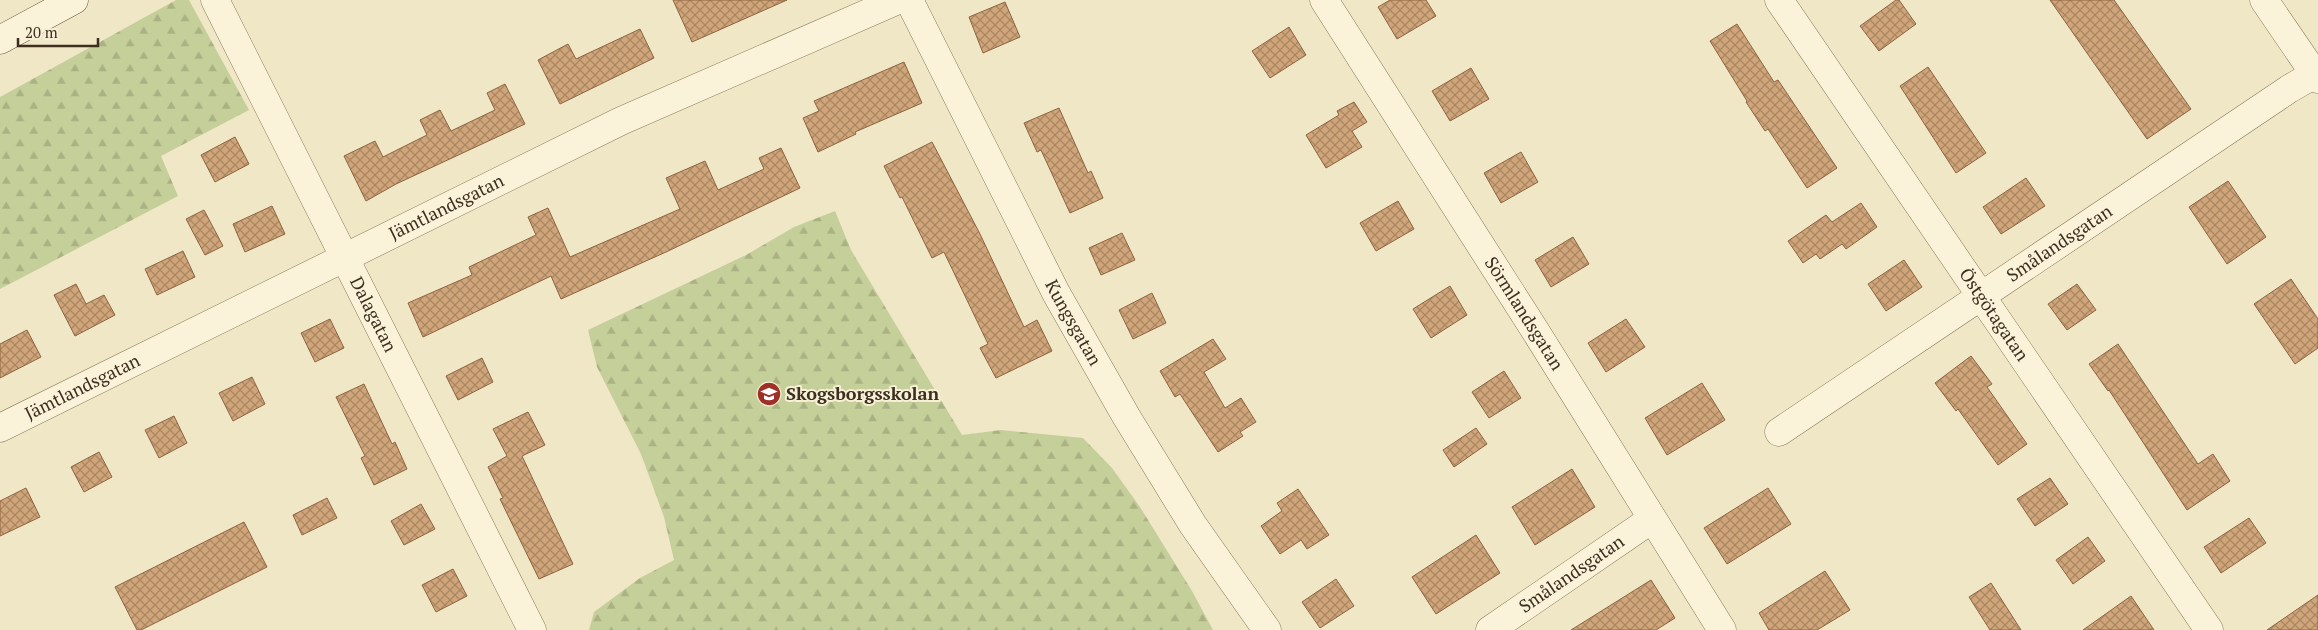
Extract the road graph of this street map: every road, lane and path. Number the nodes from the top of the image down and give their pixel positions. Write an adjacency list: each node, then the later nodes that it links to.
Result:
1 (74, 0): 8 (street)
2 (215, 0): 10 (street, Dalagatan)
3 (898, 0): 10 (street, Jämtlandsgatan)
4 (909, 0): 16 (street, Kungsgatan)
5 (1324, 0): 14 (street, Sörmlandsgatan)
6 (1779, 0): 11 (street, Östgötagatan)
7 (2264, 0): 9 (street)
8 (0, 40)
9 (2316, 77): 11 (street, Smålandsgatan)
10 (344, 257): 12 (street, Jämtlandsgatan); 15 (street, Dalagatan)
11 (1981, 296): 13 (street, Smålandsgatan); 19 (street, Östgötagatan)
12 (0, 428)
13 (1779, 432)
14 (1652, 519): 17 (street, Smålandsgatan); 18 (street, Sörmlandsgatan)
15 (532, 630)
16 (1266, 630)
17 (1490, 630)
18 (1722, 630)
19 (2209, 630)

